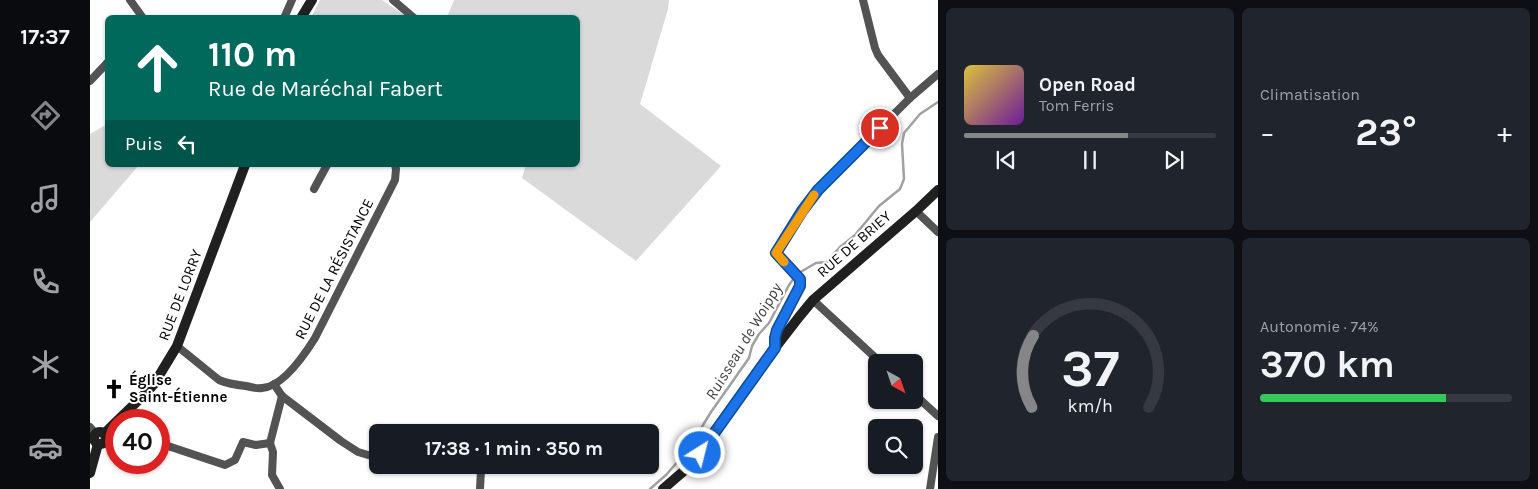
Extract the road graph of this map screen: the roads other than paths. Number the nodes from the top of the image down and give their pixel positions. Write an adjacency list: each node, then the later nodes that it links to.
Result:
1 (130, 0): 6 (street)
2 (292, 0): 7 (street)
3 (312, 0): 8 (street)
4 (393, 0): 9 (street)
5 (863, 0): 13 (street)
6 (141, 15)
7 (285, 15)
8 (304, 15)
9 (410, 15)
10 (105, 65): 12 (street)
11 (938, 74): 13 (street)
12 (90, 81)
13 (910, 98): 23 (street)
14 (244, 167): 22 (street, RUE DE LORRY)
15 (326, 167): 17 (street)
16 (396, 167): 25 (street, RUE DE LA RÉSISTANCE)
17 (314, 189)
18 (938, 190): 19 (street, RUE DE BRIEY)
19 (916, 211): 20 (street); 21 (street, RUE DE BRIEY)
20 (938, 232)
21 (813, 300): 23 (street, RUE DE BRIEY); 24 (street)
22 (177, 346): 25 (street); 28 (street, RUE DE LORRY)
23 (775, 348): 39 (street, RUE DE BRIEY)
24 (871, 354)
25 (274, 384): 26 (street)
26 (282, 396): 32 (street); 34 (street)
27 (923, 402): 29 (street)
28 (129, 409)
29 (938, 416)
30 (98, 436): 35 (street)
31 (938, 438): 40 (street)
32 (270, 443): 33 (street); 37 (street)
33 (170, 446)
34 (369, 455)
35 (90, 473)
36 (481, 474): 38 (street)
37 (280, 489)
38 (480, 489)
39 (663, 489)
40 (930, 489)

